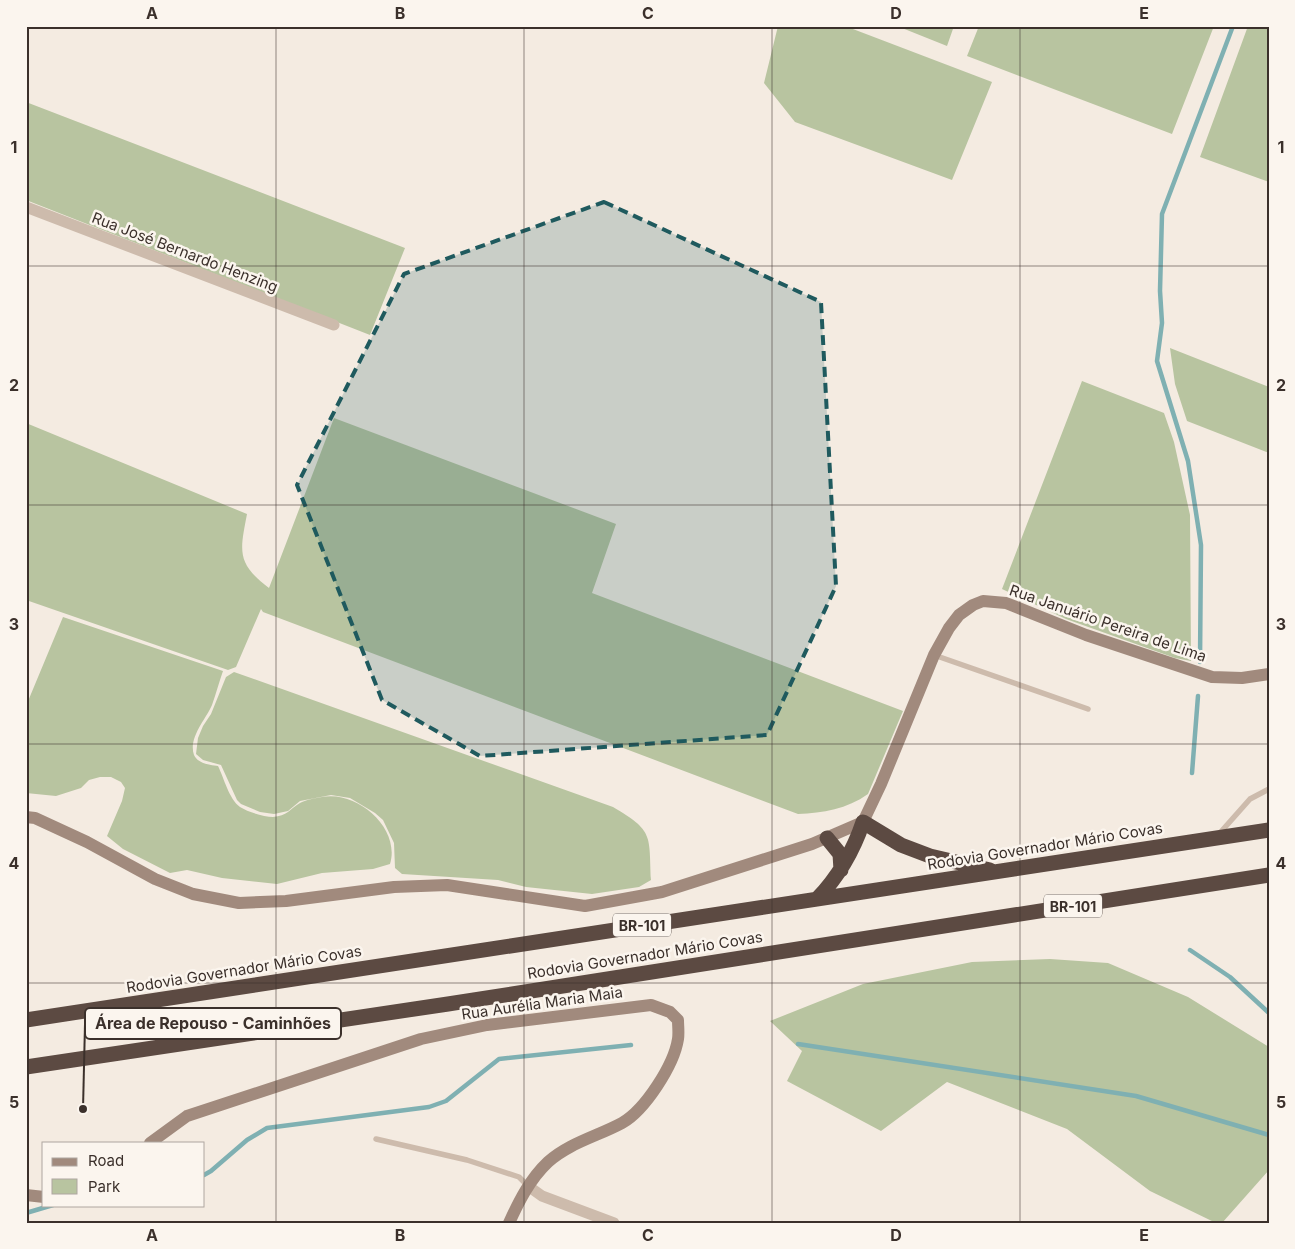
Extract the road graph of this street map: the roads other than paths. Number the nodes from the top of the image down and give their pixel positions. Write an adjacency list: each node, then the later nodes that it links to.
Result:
1 (26, 207): 2 (street, Rua José Bernardo Henzing)
2 (334, 325)
3 (934, 655): 4 (street, Rua Januário Pereira de Lima); 5 (lane); 8 (street, Rua Januário Pereira de Lima)
4 (1269, 674)
5 (1088, 709)
6 (1269, 789): 11 (lane)
7 (26, 817): 10 (street)
8 (862, 822): 10 (street); 12 (highway); 13 (highway)
9 (1269, 830): 11 (highway, Rodovia Governador Mário Covas / BR-101)
10 (827, 838): 12 (highway)
11 (1215, 838): 13 (highway, Rodovia Governador Mário Covas / BR-101)
12 (842, 870): 17 (highway)
13 (996, 871): 17 (highway, Rodovia Governador Mário Covas / BR-101)
14 (1269, 875): 15 (highway, Rodovia Governador Mário Covas / BR-101)
15 (1222, 882): 16 (highway, BR-101); 19 (highway, Rodovia Governador Mário Covas / BR-101)
16 (1269, 882)
17 (817, 899): 18 (highway, Rodovia Governador Mário Covas / BR-101)
18 (26, 1020)
19 (26, 1068)
20 (376, 1139): 22 (lane)
21 (151, 1142): 22 (street, Rua Aurélia Maria Maia)
22 (528, 1186): 25 (street, Rua Aurélia Maria Maia); 26 (street)
23 (26, 1196): 24 (street)
24 (42, 1197)
25 (509, 1223)
26 (614, 1223)

